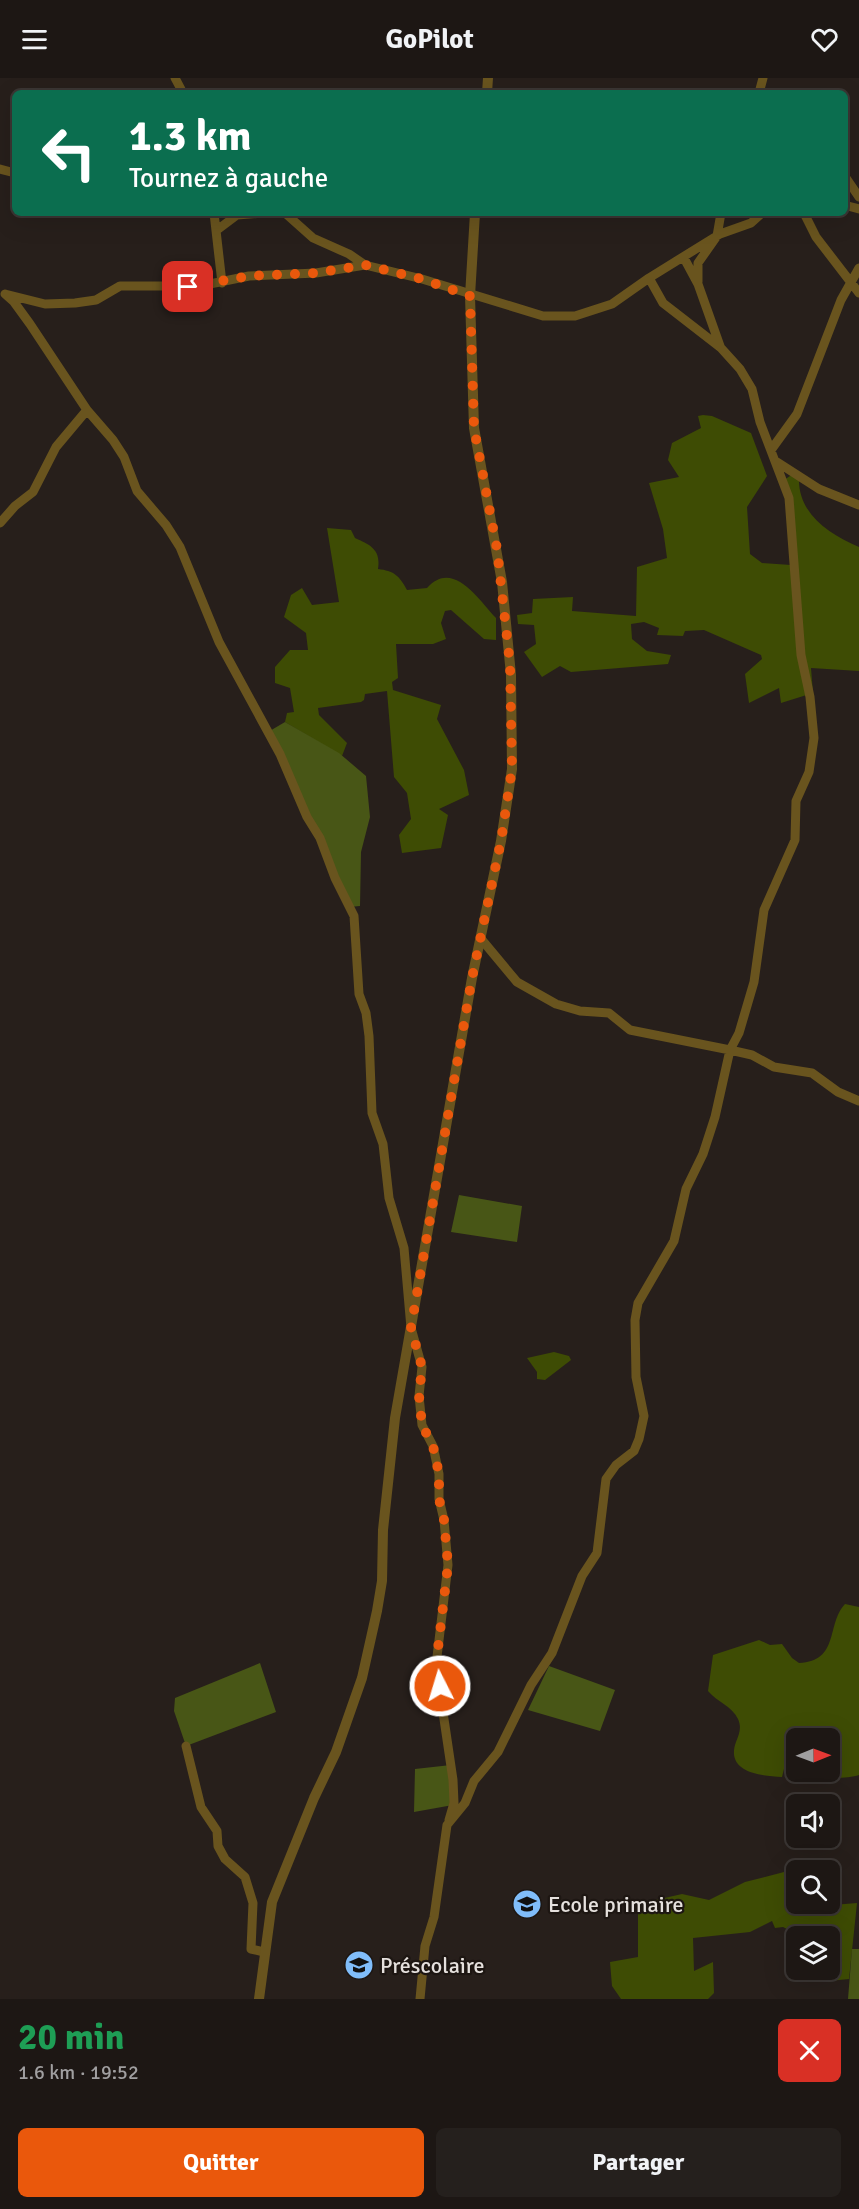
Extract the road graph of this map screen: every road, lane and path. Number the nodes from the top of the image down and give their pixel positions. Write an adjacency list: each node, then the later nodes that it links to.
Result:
1 (848, 181): 2 (street)
2 (859, 197)
3 (212, 216): 10 (street)
4 (236, 216): 10 (street)
5 (288, 216): 13 (street)
6 (475, 216): 21 (street)
7 (720, 216): 11 (street)
8 (759, 216): 11 (street)
9 (806, 216): 17 (street)
10 (217, 230): 16 (street)
11 (717, 236): 12 (street); 18 (street)
12 (684, 258): 15 (street); 18 (street)
13 (365, 265): 16 (street); 21 (street)
14 (859, 268): 17 (street)
15 (649, 278): 21 (street); 22 (street)
16 (222, 283): 19 (street)
17 (851, 283): 20 (street); 24 (street)
18 (698, 284): 22 (street)
19 (3, 292): 23 (street)
20 (859, 293)
21 (470, 296): 28 (street)
22 (721, 348): 24 (street)
23 (87, 410): 27 (street); 31 (street)
24 (771, 450): 25 (street)
25 (777, 462): 26 (street); 29 (street)
26 (859, 505)
27 (0, 523)
28 (482, 940): 29 (street); 31 (street)
29 (730, 1050): 30 (street); 33 (street)
30 (859, 1101)
31 (411, 1328): 33 (street); 34 (street)
32 (186, 1746): 34 (street)
33 (447, 1825): 36 (street)
34 (264, 1952): 35 (street)
35 (259, 1999)
36 (420, 1999)

